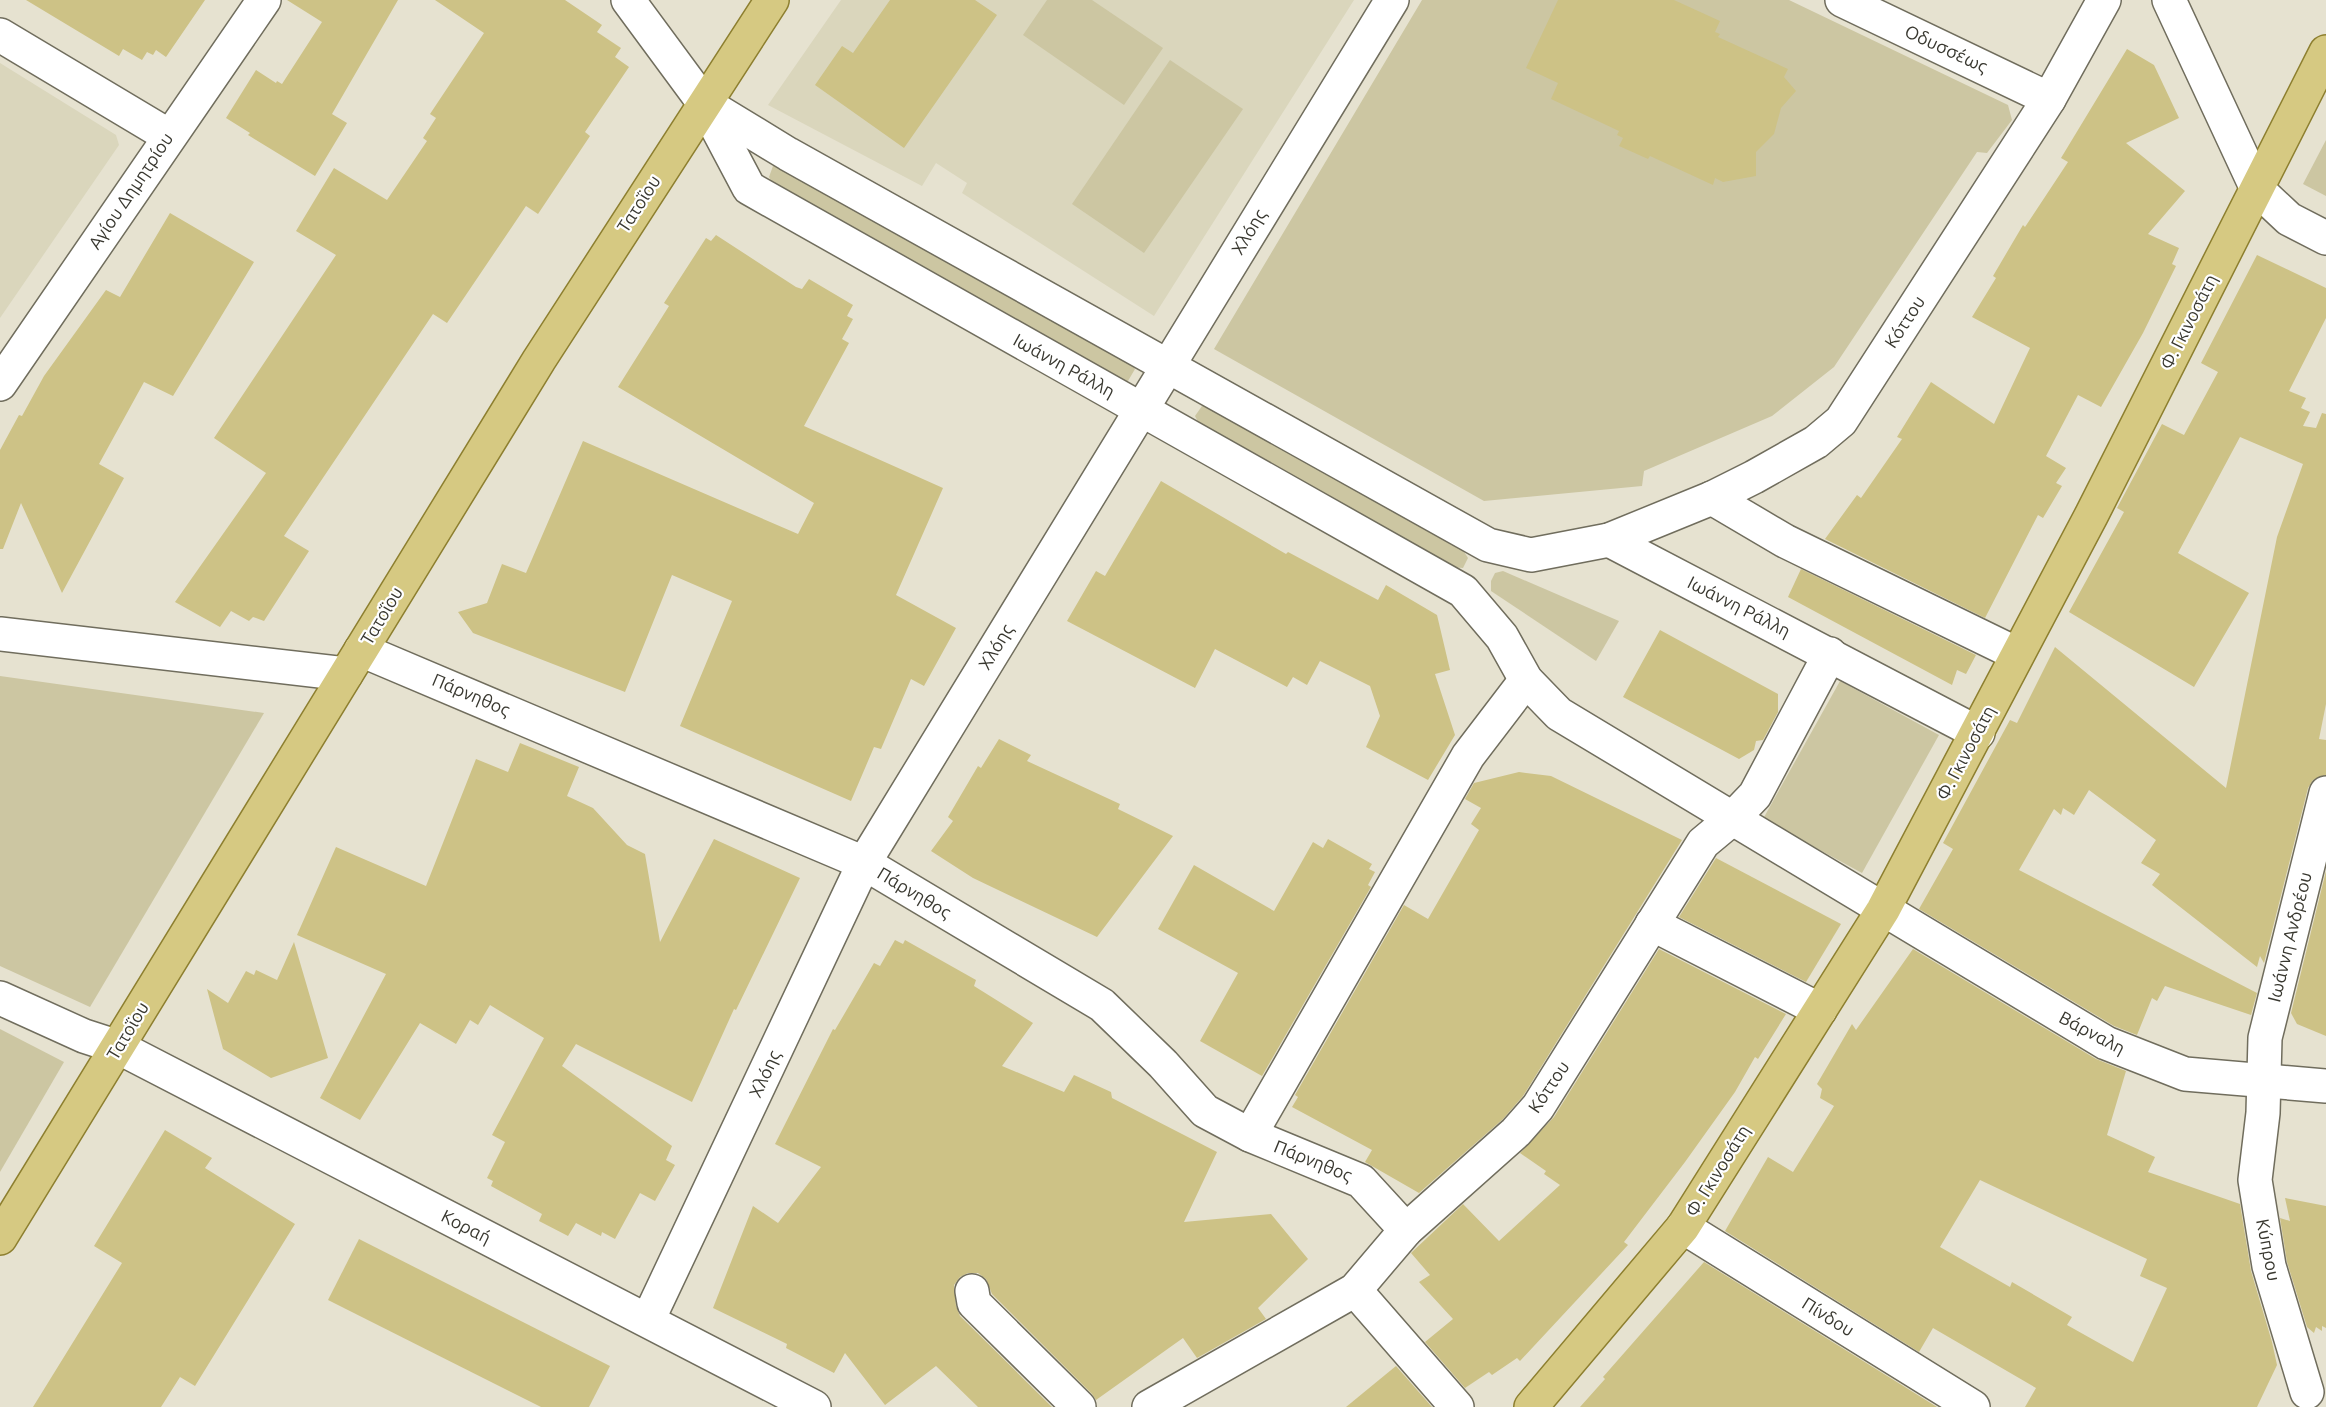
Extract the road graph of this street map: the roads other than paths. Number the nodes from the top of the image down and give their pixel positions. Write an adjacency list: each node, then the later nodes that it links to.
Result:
1 (264, 0): 12 (street, Αγίου Δημητρίου)
2 (628, 0): 11 (street, Ιωάννη Ράλλη)
3 (772, 0): 11 (main road, Τατοΐου)
4 (1392, 0): 15 (street, Χλόης)
5 (1842, 0): 10 (street, Οδυσσέως)
6 (2104, 0): 10 (street, Κόττου)
7 (2169, 0): 13 (street)
8 (0, 35): 12 (street)
9 (2326, 52): 13 (main road, Φ. Γκινοσάτη)
10 (2049, 99): 18 (street, Κόττου)
11 (704, 103): 15 (street, Ιωάννη Ράλλη); 17 (street, Ιωάννη Ράλλη); 25 (main road, Τατοΐου)
12 (169, 136): 16 (street, Αγίου Δημητρίου)
13 (2257, 189): 14 (street); 24 (main road, Φ. Γκινοσάτη)
14 (2326, 238)
15 (1168, 365): 17 (street, Χλόης); 20 (street, Ιωάννη Ράλλη)
16 (0, 384)
17 (1141, 409): 21 (street, Ιωάννη Ράλλη); 30 (street, Χλόης)
18 (1712, 498): 19 (street, Κόττου); 24 (street)
19 (1609, 540): 20 (street, Ιωάννη Ράλλη); 23 (street, Ιωάννη Ράλλη)
20 (1488, 545): 21 (street)
21 (1463, 591): 26 (street, Ιωάννη Ράλλη)
22 (0, 634): 25 (street, Πάρνηθος)
23 (1830, 654): 27 (street, Ιωάννη Ράλλη); 29 (street, Κόττου)
24 (2017, 654): 27 (main road, Φ. Γκινοσάτη)
25 (353, 662): 30 (street, Πάρνηθος); 35 (main road, Τατοΐου)
26 (1526, 680): 29 (street, Ιωάννη Ράλλη); 38 (street)
27 (1978, 733): 31 (main road, Φ. Γκινοσάτη)
28 (2326, 794): 36 (street, Ιωάννη Ανδρέου)
29 (1733, 818): 31 (street, Ιωάννη Ράλλη); 32 (street, Κόττου)
30 (864, 863): 38 (street, Πάρνηθος); 44 (street, Χλόης)
31 (1883, 910): 34 (main road, Φ. Γκινοσάτη); 36 (street, Βάρναλη)
32 (1652, 924): 34 (street); 40 (street, Κόττου)
33 (0, 998): 35 (street, Κοραή)
34 (1820, 1010): 39 (main road, Φ. Γκινοσάτη)
35 (118, 1047): 41 (main road, Τατοΐου); 44 (street, Κοραή)
36 (2264, 1081): 37 (street, Βάρναλη); 45 (street, Κύπρου)
37 (2326, 1086)
38 (1250, 1135): 40 (street, Πάρνηθος)
39 (1683, 1227): 50 (main road, Φ. Γκινοσάτη); 51 (street, Πίνδου)
40 (1406, 1230): 42 (street, Κόττου)
41 (0, 1238)
42 (1355, 1290): 48 (street, Κόττου); 49 (street)
43 (972, 1291): 47 (street)
44 (648, 1320): 46 (street, Κοραή)
45 (2308, 1396)
46 (814, 1407)
47 (1079, 1407)
48 (1149, 1407)
49 (1457, 1407)
50 (1531, 1407)
51 (1972, 1407)

